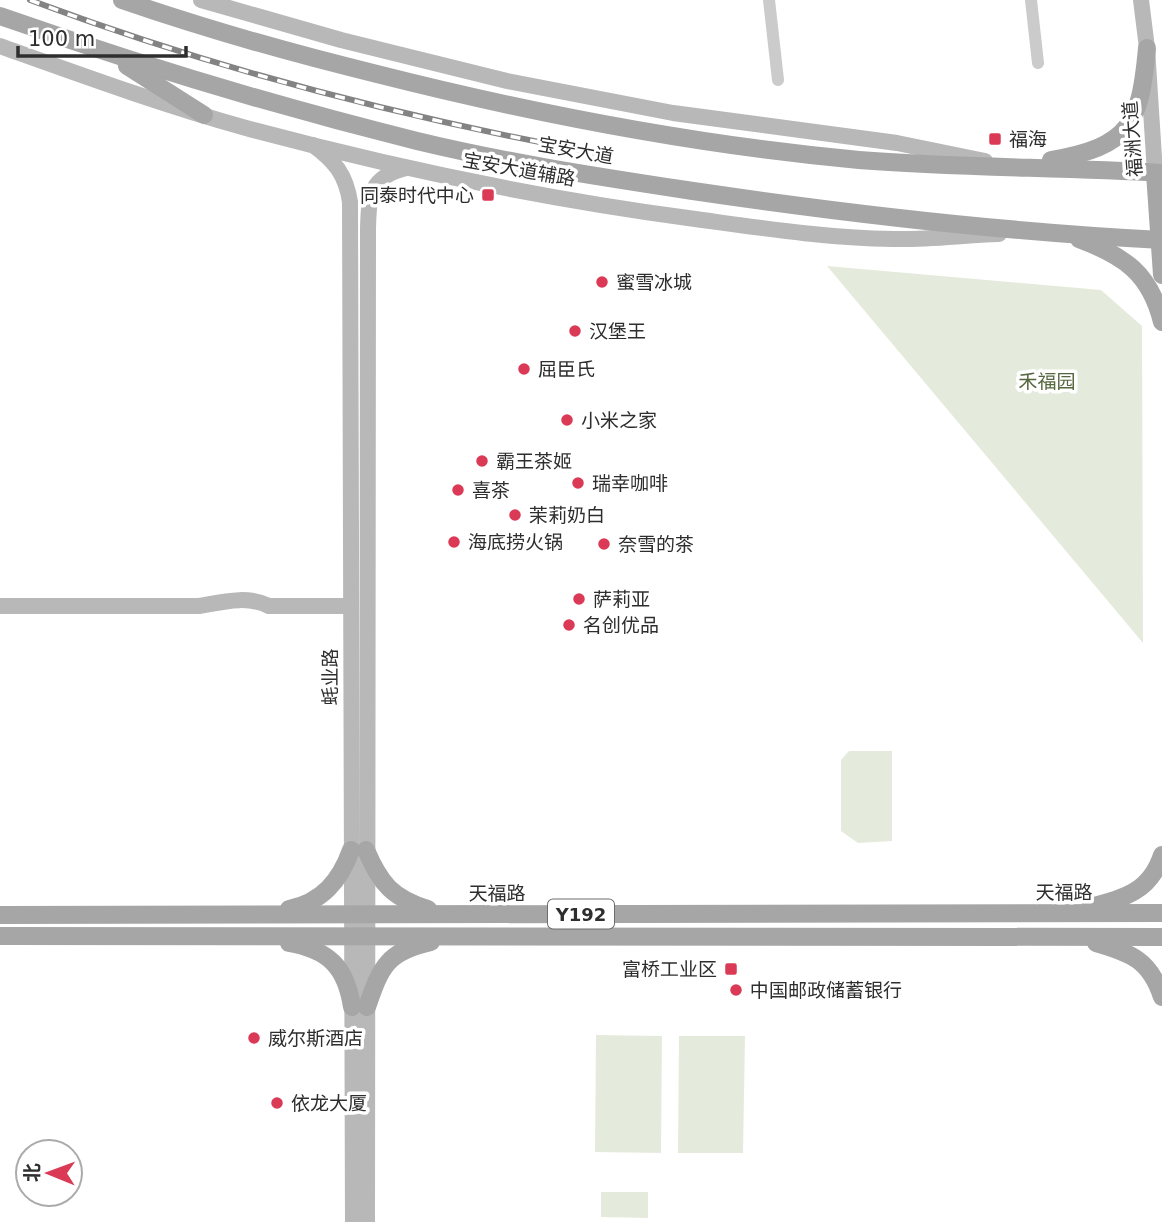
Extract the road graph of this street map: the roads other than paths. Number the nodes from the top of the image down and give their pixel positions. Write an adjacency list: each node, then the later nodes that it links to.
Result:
1 (122, 0): 14 (main road, 宝安大道)
2 (201, 0): 14 (street)
3 (769, 0): 11 (street)
4 (1031, 0): 10 (street)
5 (1141, 0): 8 (street, 福洲大道)
6 (0, 16): 9 (main road, 宝安大道)
7 (0, 46): 12 (street, 宝安大道辅路)
8 (1147, 48): 14 (main road); 16 (street, 福洲大道)
9 (110, 54): 12 (main road); 17 (main road, 宝安大道)
10 (1038, 63)
11 (778, 80)
12 (204, 114): 13 (street, 宝安大道辅路)
13 (313, 145): 15 (street, 宝安大道辅路); 22 (street, 蚝业路)
14 (1004, 166): 16 (main road, 宝安大道)
15 (406, 168): 17 (street, 宝安大道辅路); 23 (street, 蚝业路)
16 (1159, 173): 18 (main road, 福洲大道)
17 (1048, 232): 18 (main road, 宝安大道); 20 (main road)
18 (1161, 240): 19 (main road, 福洲大道)
19 (1162, 275)
20 (1162, 322)
21 (0, 606): 22 (street)
22 (351, 606): 23 (street, 蚝业路)
23 (358, 850): 27 (main road); 28 (street, 蚝业路); 29 (main road)
24 (1162, 855): 25 (main road)
25 (1067, 913): 26 (main road, 天福路 / Y192); 29 (main road, 天福路 / Y192)
26 (1162, 913)
27 (253, 914): 28 (main road, 天福路 / Y192); 30 (main road, 天福路 / Y192)
28 (359, 914): 29 (main road, 天福路 / Y192); 33 (street, 蚝业路)
29 (459, 914)
30 (0, 915)
31 (0, 936): 32 (main road, Y192)
32 (254, 936): 33 (main road, Y192); 38 (main road)
33 (359, 936): 34 (main road, Y192); 38 (street, 蚝业路)
34 (456, 936): 35 (main road, Y192); 38 (main road)
35 (1076, 937): 36 (main road, Y192); 37 (main road)
36 (1162, 937)
37 (1162, 997)
38 (359, 1007): 39 (street, 蚝业路); 40 (street, 蚝业路)
39 (352, 1222)
40 (367, 1222)

